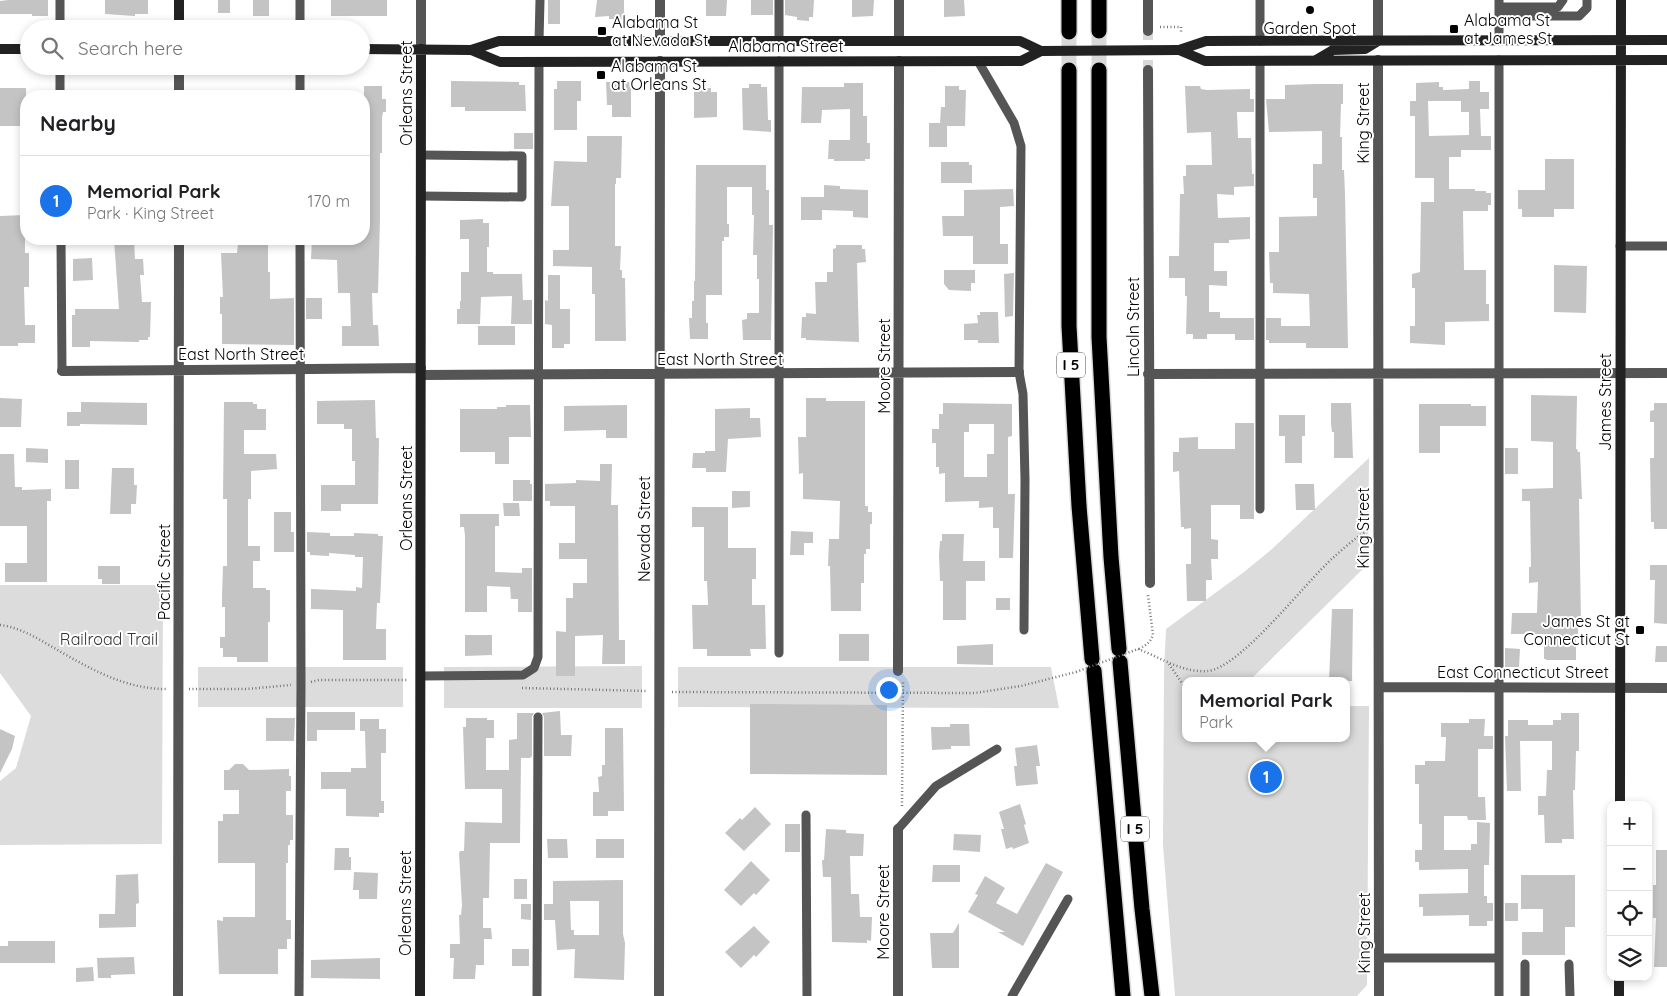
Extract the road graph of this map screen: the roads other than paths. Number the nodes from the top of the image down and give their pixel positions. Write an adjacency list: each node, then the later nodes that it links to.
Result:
1 (60, 0): 18 (lane)
2 (179, 0): 19 (main road)
3 (300, 0): 20 (lane)
4 (421, 0): 36 (street, Orleans Street)
5 (540, 0): 25 (lane)
6 (660, 0): 26 (street)
7 (779, 0): 27 (lane)
8 (899, 0): 28 (street)
9 (1069, 0): 22 (highway)
10 (1099, 0): 23 (highway)
11 (1148, 0): 21 (street)
12 (1260, 0): 29 (lane)
13 (1378, 0): 30 (street)
14 (1563, 0): 17 (lane)
15 (1587, 0): 17 (lane)
16 (1621, 0): 32 (main road, James Street)
17 (1499, 8): 31 (lane)
18 (60, 20)
19 (179, 20)
20 (300, 20)
21 (1148, 29)
22 (1069, 32)
23 (1099, 32)
24 (1667, 40): 32 (main road, Alabama Street)
25 (539, 41): 26 (main road, Alabama Street); 37 (main road, Alabama Street)
26 (660, 41): 27 (main road, Alabama Street)
27 (779, 41): 28 (main road, Alabama Street)
28 (899, 41): 39 (main road, Alabama Street)
29 (1260, 41): 30 (main road, Alabama Street); 38 (main road, Alabama Street)
30 (1378, 41): 31 (main road, Alabama Street); 41 (main road)
31 (1499, 41): 32 (main road, Alabama Street)
32 (1621, 41): 44 (main road, James Street)
33 (0, 49): 34 (main road)
34 (20, 49)
35 (370, 50): 36 (main road, Alabama Street)
36 (421, 50): 37 (main road, Alabama Street); 60 (main road, Orleans Street)
37 (470, 50): 50 (main road, Alabama Street)
38 (1179, 50): 39 (main road, Alabama Street, bridge); 40 (main road, Alabama Street)
39 (1041, 51): 49 (main road, Alabama Street)
40 (1260, 60): 41 (main road, Alabama Street); 76 (lane)
41 (1316, 60): 42 (main road, Alabama Street)
42 (1378, 60): 43 (main road, Alabama Street); 77 (street, King Street)
43 (1500, 60): 44 (main road, Alabama Street); 78 (lane)
44 (1621, 60): 45 (main road, Alabama Street); 67 (main road, James Street)
45 (1667, 60)
46 (660, 61): 47 (main road, Alabama Street); 50 (main road, Alabama Street); 82 (street, Nevada Street)
47 (779, 61): 48 (main road, Alabama Street); 74 (lane)
48 (899, 61): 49 (main road, Alabama Street); 75 (street, Moore Street)
49 (978, 61): 73 (lane)
50 (539, 62): 62 (lane)
51 (1069, 70): 113 (highway, I 5)
52 (1099, 70): 114 (highway, I 5)
53 (1148, 70): 83 (street, Lincoln Street)
54 (60, 75): 57 (lane)
55 (179, 75): 58 (street)
56 (300, 75): 59 (lane)
57 (60, 90)
58 (179, 90)
59 (300, 90)
60 (421, 155): 61 (lane); 63 (main road, Orleans Street)
61 (522, 175): 62 (lane); 63 (lane)
62 (539, 175): 81 (lane)
63 (421, 196): 72 (main road, Orleans Street)
64 (61, 245): 71 (lane)
65 (179, 245): 70 (street, Pacific Street)
66 (300, 245): 69 (lane)
67 (1620, 246): 68 (lane); 79 (main road, James Street)
68 (1666, 246)
69 (301, 369): 70 (street, East North Street); 72 (street, East North Street); 106 (lane)
70 (179, 370): 71 (street, East North Street); 105 (street, Pacific Street)
71 (62, 371)
72 (421, 371): 81 (street, East North Street); 89 (main road, Orleans Street)
73 (1019, 372): 75 (street, East North Street); 86 (lane)
74 (779, 373): 75 (street, East North Street); 82 (street, East North Street); 87 (lane)
75 (899, 373): 88 (street, Moore Street)
76 (1260, 373): 77 (street); 83 (street); 84 (lane)
77 (1378, 373): 78 (street); 90 (street, King Street)
78 (1500, 373): 79 (street); 91 (lane)
79 (1620, 373): 80 (street); 92 (main road, James Street)
80 (1667, 373)
81 (539, 374): 82 (street, East North Street); 89 (lane)
82 (660, 374): 109 (street, Nevada Street)
83 (1148, 374): 85 (street, Lincoln Street)
84 (1260, 508)
85 (1150, 583)
86 (1024, 630)
87 (779, 653)
88 (898, 672)
89 (416, 678): 107 (main road, Orleans Street)
90 (1379, 687): 91 (street, East Connecticut Street); 100 (street, King Street)
91 (1500, 687): 92 (street, East Connecticut Street); 101 (lane)
92 (1620, 688): 93 (street, East Connecticut Street); 96 (main road, James Street)
93 (1667, 688)
94 (538, 717): 108 (lane)
95 (997, 749): 98 (lane)
96 (1620, 801)
97 (806, 815): 110 (lane)
98 (898, 829): 111 (street, Moore Street)
99 (1068, 899): 112 (lane)
100 (1379, 958): 101 (lane); 115 (street, King Street)
101 (1500, 958): 116 (lane)
102 (1525, 964): 117 (lane)
103 (1569, 964): 118 (lane)
104 (1619, 981): 119 (main road)
105 (178, 996)
106 (298, 996)
107 (420, 996)
108 (537, 996)
109 (659, 996)
110 (807, 996)
111 (898, 996)
112 (1012, 996)
113 (1123, 996)
114 (1152, 996)
115 (1379, 996)
116 (1500, 996)
117 (1525, 996)
118 (1570, 996)
119 (1619, 996)

